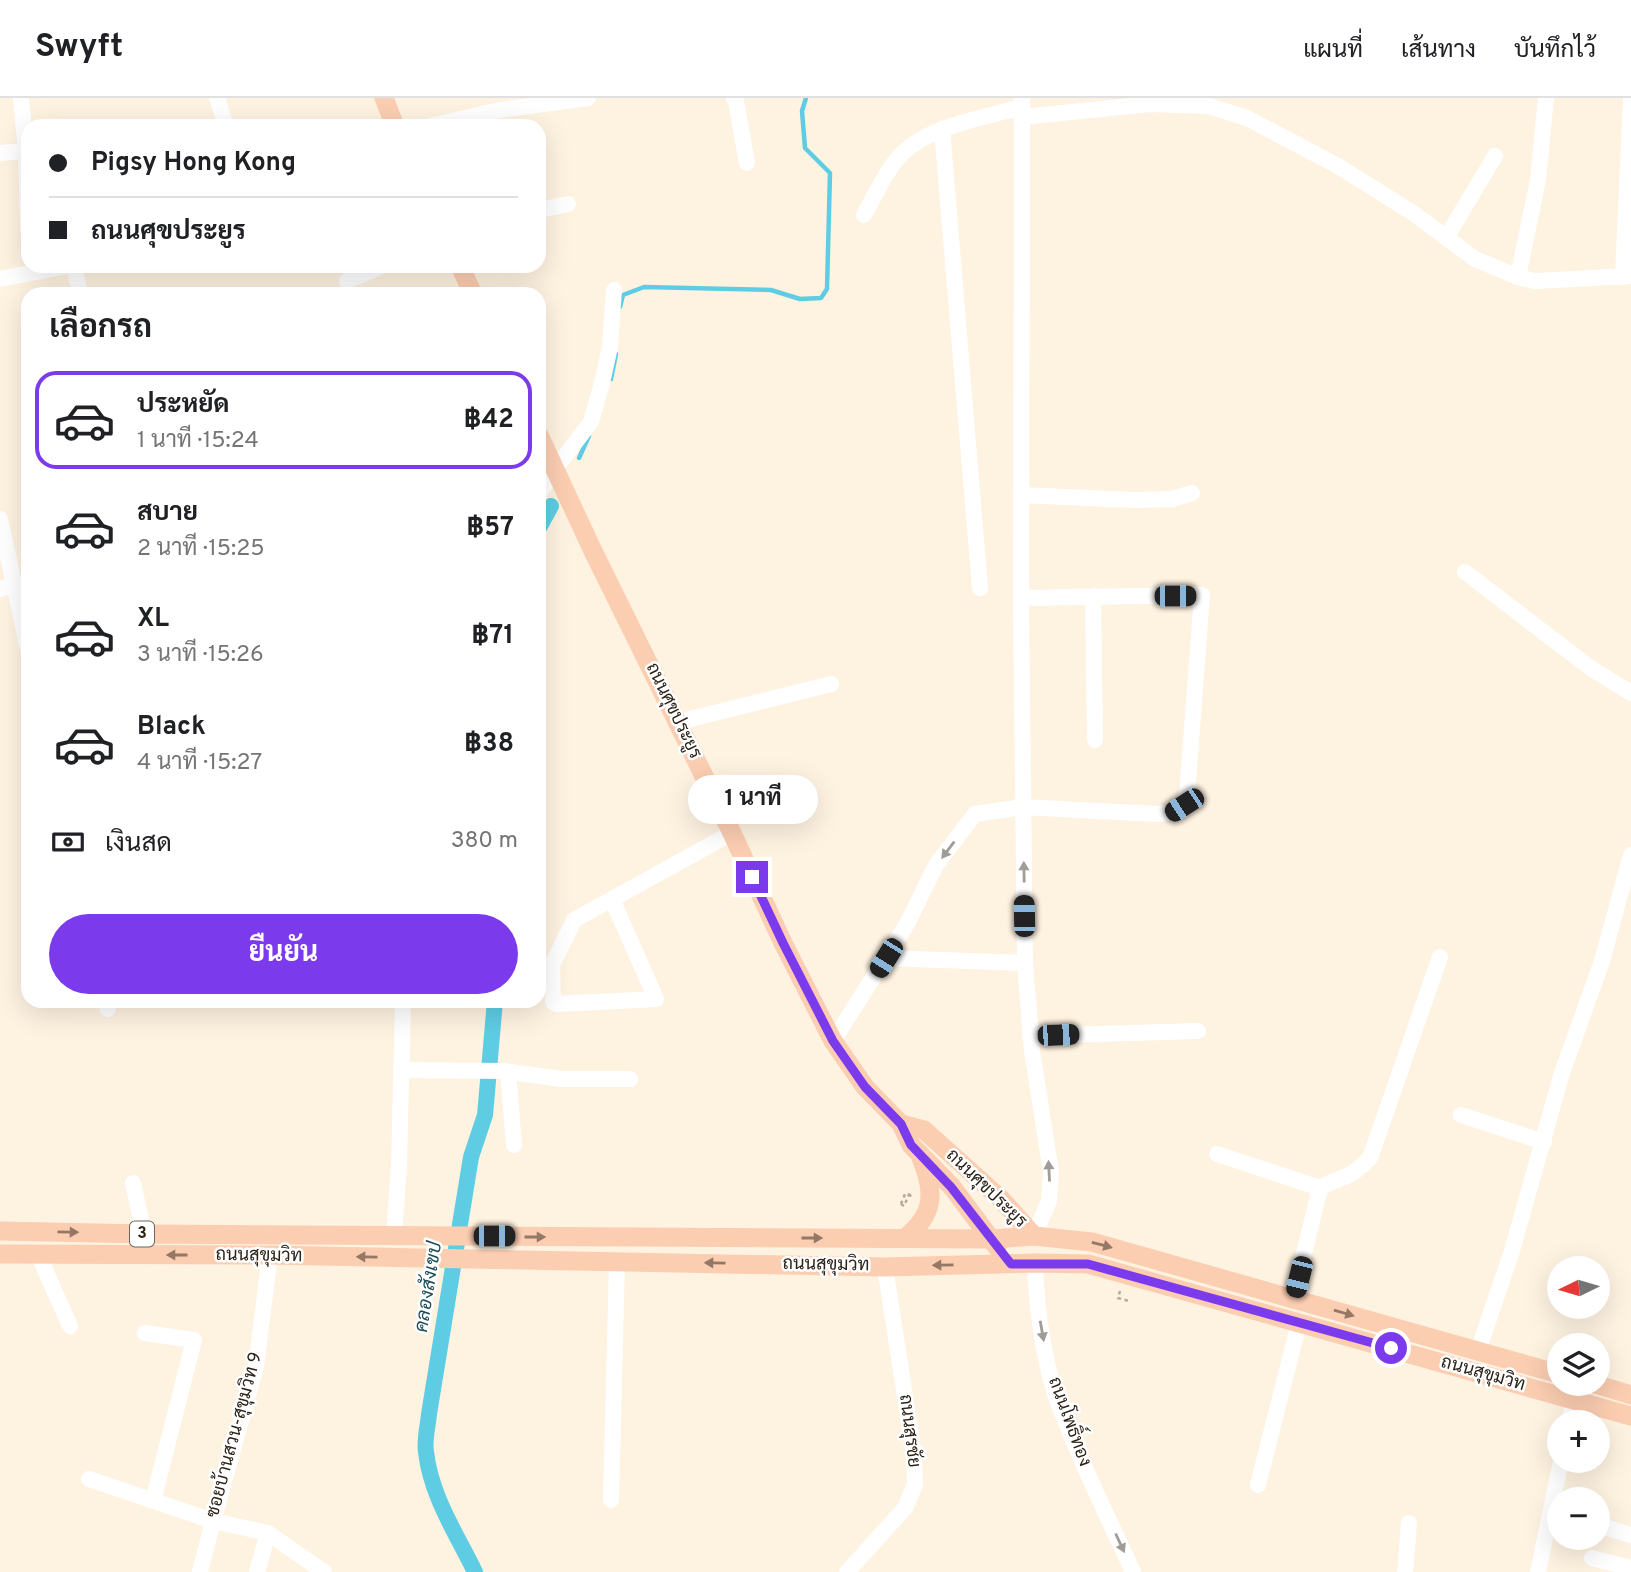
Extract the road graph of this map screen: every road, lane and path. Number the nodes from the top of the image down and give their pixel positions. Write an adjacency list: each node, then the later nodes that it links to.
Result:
1 (21, 98): 10 (street)
2 (217, 98): 11 (street)
3 (384, 98): 12 (main road)
4 (588, 98): 13 (street)
5 (734, 98): 18 (street)
6 (1546, 98): 26 (street)
7 (1631, 98): 25 (street)
8 (1210, 102): 9 (street); 22 (street)
9 (1022, 107): 14 (street); 34 (street)
10 (23, 119)
11 (224, 119)
12 (392, 119)
13 (460, 119)
14 (942, 130): 21 (street); 38 (street)
15 (21, 151): 16 (street)
16 (0, 153)
17 (1494, 156): 22 (street)
18 (747, 163)
19 (568, 204): 20 (street)
20 (546, 209)
21 (864, 215)
22 (1446, 238): 26 (street)
23 (21, 272): 27 (street)
24 (366, 273): 28 (street)
25 (1627, 277): 26 (street)
26 (1518, 278)
27 (0, 279)
28 (347, 281)
29 (614, 290): 31 (street)
30 (546, 452): 31 (main road, ถนนศุขประยูร)
31 (555, 469): 32 (street); 44 (main road, ถนนศุขประยูร)
32 (546, 483)
33 (1192, 493): 34 (street)
34 (1021, 495): 40 (street)
35 (0, 520): 37 (street)
36 (1465, 572): 43 (street)
37 (14, 585): 41 (street)
38 (980, 588)
39 (1093, 596): 40 (street); 45 (street); 46 (street)
40 (1021, 598): 46 (street)
41 (21, 617)
42 (831, 684): 44 (street)
43 (1631, 693)
44 (678, 722): 47 (main road, ถนนศุขประยูร)
45 (1095, 740)
46 (1022, 807): 51 (street, one-way to 51); 52 (street, one-way to 46)
47 (732, 833): 49 (street); 56 (main road, ถนนศุขประยูร)
48 (1631, 855): 62 (street)
49 (612, 899): 49 (street)
50 (1440, 957): 67 (street)
51 (886, 958): 52 (street); 56 (street)
52 (1025, 963): 55 (street)
53 (403, 1008): 57 (street)
54 (1198, 1031): 55 (street)
55 (1030, 1036): 72 (street, one-way to 55)
56 (833, 1041): 61 (main road, ถนนศุขประยูร)
57 (402, 1070): 58 (street); 71 (street)
58 (506, 1071): 59 (street); 63 (street)
59 (630, 1079)
60 (1461, 1115): 62 (street)
61 (901, 1124): 65 (main road, ถนนศุขประยูร); 72 (main road, ถนนศุขประยูร)
62 (1544, 1142): 88 (street)
63 (514, 1145)
64 (1217, 1154): 67 (street)
65 (920, 1155): 73 (main road); 74 (main road, ถนนศุขประยูร)
66 (133, 1184): 69 (street)
67 (1320, 1188): 83 (street)
68 (0, 1231): 69 (main road, ถนนสุขุมวิท / 3, one-way to 69)
69 (144, 1234): 70 (main road, ถนนสุขุมวิท / 3)
70 (278, 1235): 71 (main road, ถนนสุขุมวิท); 77 (main road)
71 (394, 1236): 73 (main road, ถนนสุขุมวิท, one-way to 73)
72 (1034, 1236): 74 (main road, ถนนสุขุมวิท); 79 (main road); 83 (main road, ถนนสุขุมวิท, one-way to 83)
73 (905, 1238): 74 (main road, ถนนสุขุมวิท)
74 (992, 1240): 80 (main road, ถนนศุขประยูร)
75 (0, 1254): 76 (main road, ถนนสุขุมวิท / 3)
76 (38, 1254): 77 (main road, ถนนสุขุมวิท / 3, one-way to 76); 86 (street)
77 (276, 1255): 78 (main road, ถนนสุขุมวิท, one-way to 77); 99 (street, ซอยบ้านสวน-สุขุมวิท 9)
78 (617, 1261): 81 (main road, ถนนสุขุมวิท, one-way to 78); 97 (street)
79 (1035, 1263): 80 (main road, ถนนสุขุมวิท); 85 (main road, ถนนสุขุมวิท); 111 (street, ถนนโพธิ์ทอง, one-way to 111)
80 (1011, 1264): 81 (main road, ถนนสุขุมวิท, one-way to 81)
81 (885, 1267): 110 (street, ถนนสุรชัย)
82 (1118, 1298): 84 (path)
83 (1293, 1299): 88 (main road, ถนนสุขุมวิท, one-way to 88)
84 (1129, 1301)
85 (1299, 1323): 92 (main road, ถนนสุขุมวิท); 96 (street)
86 (70, 1326)
87 (145, 1333): 98 (street)
88 (1478, 1351): 89 (main road, ถนนสุขุมวิท)
89 (1547, 1371)
90 (1610, 1389): 91 (main road)
91 (1631, 1395)
92 (1574, 1400): 93 (street); 94 (main road, ถนนสุขุมวิท)
93 (1572, 1410)
94 (1631, 1416)
95 (89, 1479): 98 (street)
96 (1258, 1485)
97 (611, 1500)
98 (153, 1501): 99 (street)
99 (213, 1521): 102 (street); 107 (street, ซอยบ้านสวน-สุขุมวิท 9)
100 (1409, 1522): 112 (street)
101 (1610, 1529): 103 (street)
102 (268, 1534): 108 (street); 109 (street)
103 (1631, 1535)
104 (1547, 1539): 113 (street)
105 (1592, 1558): 106 (street)
106 (1631, 1568)
107 (201, 1572)
108 (257, 1572)
109 (324, 1572)
110 (847, 1572)
111 (1133, 1572)
112 (1405, 1572)
113 (1538, 1572)

